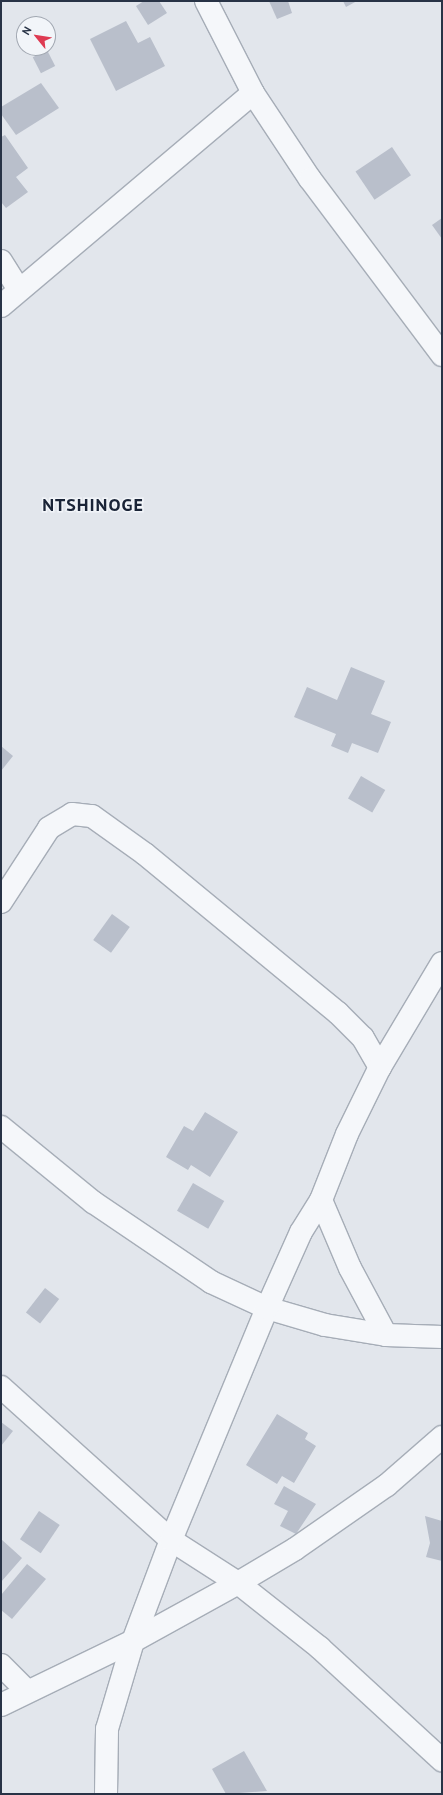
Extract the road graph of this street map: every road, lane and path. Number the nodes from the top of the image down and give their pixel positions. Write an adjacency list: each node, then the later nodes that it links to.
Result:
1 (206, 1): 2 (street)
2 (253, 94): 4 (street); 6 (street)
3 (1, 261): 4 (street)
4 (18, 288): 5 (street)
5 (1, 306)
6 (442, 355)
7 (1, 902): 9 (street)
8 (442, 963): 9 (street)
9 (380, 1067): 11 (street)
10 (1, 1127): 12 (street)
11 (321, 1200): 12 (street); 13 (street)
12 (267, 1308): 13 (street); 17 (street)
13 (386, 1335): 14 (street)
14 (442, 1337)
15 (1, 1387): 17 (street)
16 (442, 1437): 18 (street)
17 (171, 1540): 18 (street); 19 (street)
18 (238, 1583): 19 (street); 23 (street)
19 (132, 1641): 21 (street); 24 (street)
20 (1, 1665): 21 (street)
21 (26, 1690): 22 (street)
22 (1, 1705)
23 (442, 1760)
24 (106, 1794)

